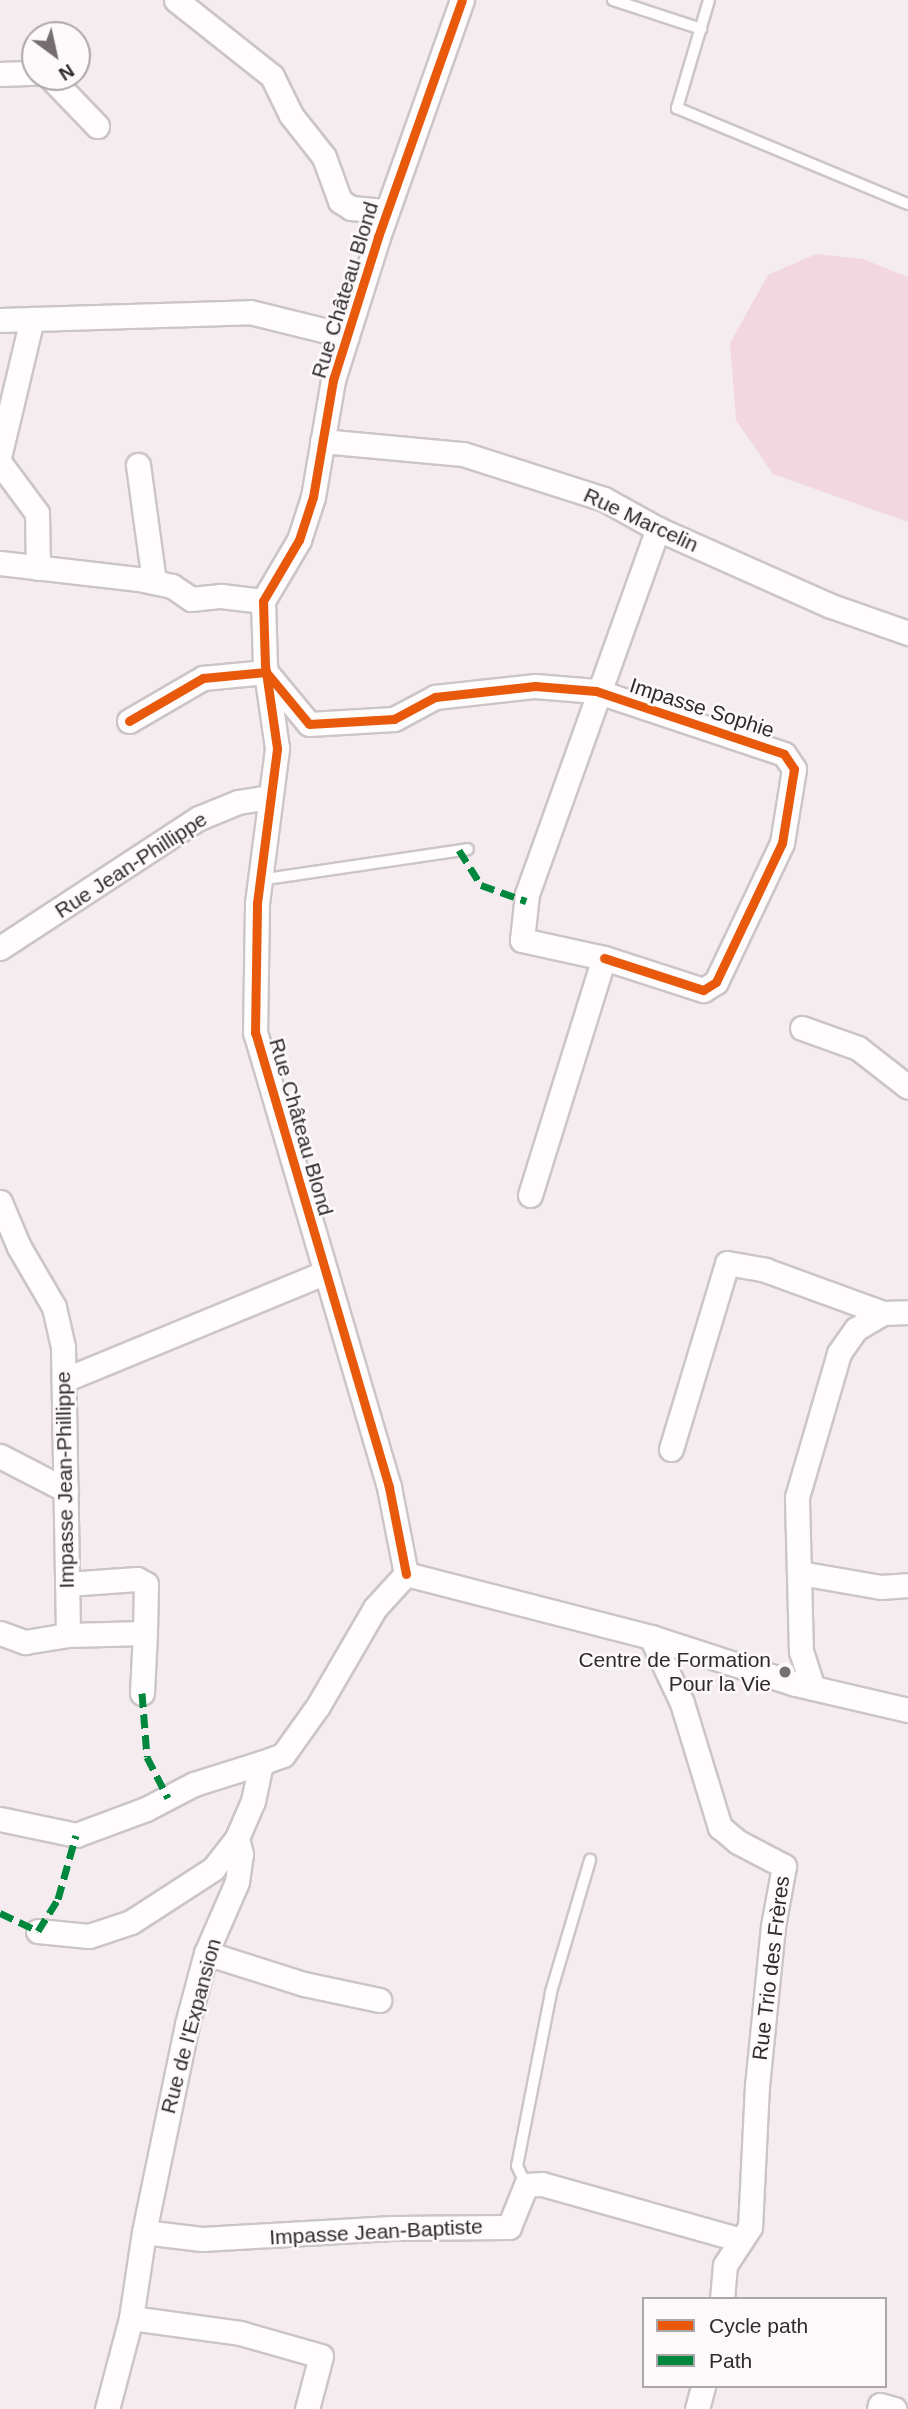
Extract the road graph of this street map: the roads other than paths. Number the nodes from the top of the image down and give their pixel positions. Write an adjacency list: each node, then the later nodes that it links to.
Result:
1 (176, 0): 11 (street)
2 (463, 0): 11 (street, Rue Château Blond)
3 (612, 0): 5 (lane)
4 (709, 0): 5 (lane)
5 (701, 29): 10 (lane)
6 (21, 73): 7 (street)
7 (0, 74)
8 (63, 91): 9 (street)
9 (97, 126)
10 (908, 204)
11 (387, 211): 14 (street, Rue Château Blond)
12 (32, 319): 13 (street); 14 (street); 16 (street)
13 (0, 320)
14 (347, 336): 15 (street, Rue Château Blond)
15 (322, 441): 19 (street, Rue Marcelin); 23 (street, Rue Château Blond)
16 (0, 453)
17 (0, 463): 21 (street)
18 (138, 465): 22 (street)
19 (658, 529): 24 (street, Rue Marcelin); 26 (street, Impasse Sophie)
20 (0, 563): 21 (street)
21 (38, 568): 22 (street)
22 (154, 582): 23 (street)
23 (263, 601): 25 (street, Rue Château Blond)
24 (908, 633)
25 (266, 672): 26 (street); 27 (street); 28 (street, Rue Château Blond)
26 (596, 691): 32 (street, Impasse Sophie); 32 (street, Impasse Sophie)
27 (129, 721)
28 (269, 797): 30 (street, Rue Château Blond); 31 (street, Rue Jean-Phillippe)
29 (468, 849): 30 (lane)
30 (259, 880): 37 (street, Rue Château Blond)
31 (0, 948)
32 (604, 958): 35 (street)
33 (802, 1028): 34 (street)
34 (908, 1087)
35 (530, 1195)
36 (0, 1202): 40 (street, Impasse Jean-Phillippe)
37 (326, 1272): 40 (street); 45 (street, Rue Château Blond)
38 (908, 1312): 39 (street)
39 (883, 1313): 41 (street); 44 (street)
40 (64, 1380): 43 (street, Impasse Jean-Phillippe)
41 (671, 1449)
42 (0, 1456): 43 (street)
43 (66, 1490): 46 (street, Impasse Jean-Phillippe)
44 (800, 1573): 47 (street); 52 (street)
45 (406, 1574): 51 (street); 55 (street)
46 (67, 1584): 49 (street); 50 (street, Impasse Jean-Phillippe)
47 (908, 1585)
48 (0, 1633): 50 (street)
49 (145, 1633): 50 (street); 53 (street)
50 (68, 1635)
51 (651, 1637): 52 (street); 64 (street, Rue Trio des Frères)
52 (813, 1688): 54 (street)
53 (142, 1693)
54 (908, 1710)
55 (261, 1763): 56 (street); 57 (street, Rue de l'Expansion)
56 (0, 1819)
57 (237, 1838): 59 (street); 60 (street, Rue de l'Expansion)
58 (590, 1860): 62 (lane)
59 (38, 1931)
60 (206, 1953): 61 (street); 63 (street, Rue de l'Expansion)
61 (379, 2000)
62 (526, 2185): 63 (street, Impasse Jean-Baptiste); 64 (street)
63 (144, 2232): 66 (street, Rue de l'Expansion)
64 (741, 2240): 65 (street, Rue Trio des Frères)
65 (722, 2297)
66 (131, 2318): 68 (street, Rue de l'Expansion); 69 (street)
67 (702, 2388): 70 (street)
68 (107, 2409)
69 (307, 2409)
70 (697, 2409)
71 (879, 2409): 72 (street)
72 (894, 2409)

